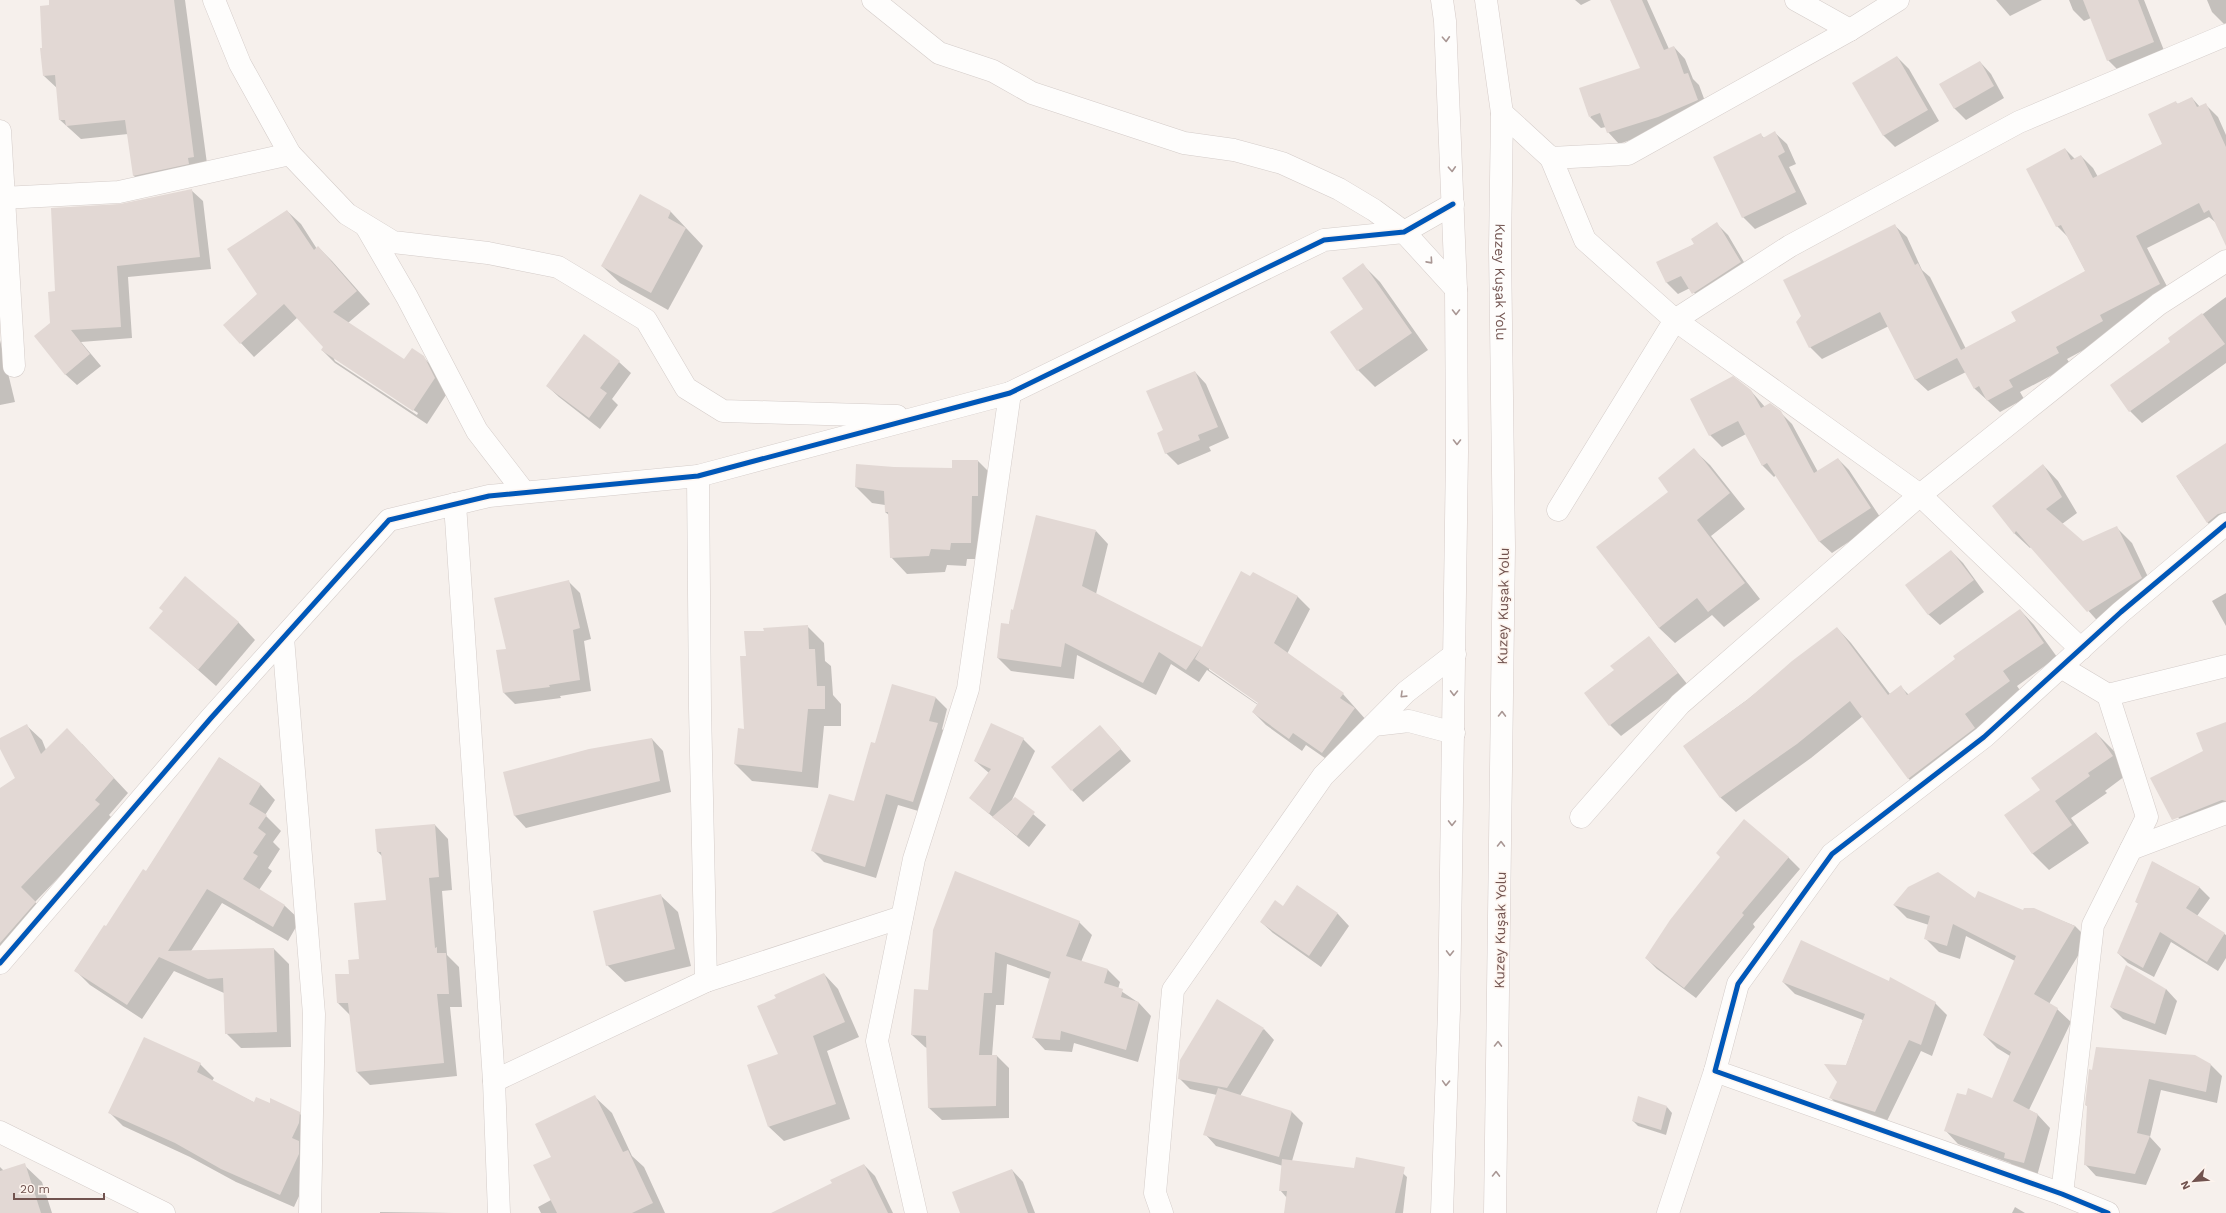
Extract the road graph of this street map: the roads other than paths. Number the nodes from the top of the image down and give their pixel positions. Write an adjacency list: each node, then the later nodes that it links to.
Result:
1 (214, 0): 11 (street)
2 (873, 0): 16 (street)
3 (1442, 0): 14 (street, one-way to 14)
4 (1486, 0): 9 (street, Kuzey Kuşak Yolu)
5 (1796, 0): 7 (street)
6 (1898, 0): 7 (street)
7 (1850, 30): 12 (street)
8 (2226, 35): 19 (street)
9 (1502, 112): 12 (street); 53 (street, Kuzey Kuşak Yolu, one-way to 9)
10 (0, 131): 13 (street)
11 (290, 154): 13 (street); 15 (street)
12 (1551, 158): 19 (street)
13 (2, 198): 20 (street)
14 (1453, 204): 16 (street); 18 (street)
15 (365, 225): 22 (street); 24 (street)
16 (1404, 232): 18 (street, one-way to 18); 21 (street)
17 (2226, 261): 25 (street)
18 (1456, 289): 31 (street, one-way to 31)
19 (1675, 320): 25 (street); 27 (street)
20 (14, 366)
21 (1010, 393): 22 (street); 40 (street)
22 (920, 417): 23 (street)
23 (698, 476): 24 (street); 42 (street)
24 (524, 492): 26 (street)
25 (1920, 495): 30 (street); 38 (street)
26 (455, 504): 29 (street); 44 (street)
27 (1558, 510)
28 (2226, 524): 30 (street)
29 (283, 638): 41 (street); 48 (street)
30 (2081, 649): 33 (street)
31 (1455, 654): 35 (street, one-way to 35); 36 (street, one-way to 36)
32 (2226, 666): 34 (street)
33 (2061, 667): 34 (street); 43 (street)
34 (2108, 695): 39 (street)
35 (1374, 725): 36 (street); 51 (street)
36 (1454, 733): 52 (street, one-way to 52)
37 (2226, 813): 39 (street)
38 (1581, 817)
39 (2131, 849): 46 (street)
40 (902, 917): 42 (street); 50 (street)
41 (0, 963)
42 (706, 981): 44 (street)
43 (1715, 1071): 46 (street); 54 (street)
44 (494, 1081): 49 (street)
45 (0, 1132): 47 (street)
46 (2062, 1194): 55 (street)
47 (164, 1213)
48 (310, 1213)
49 (499, 1213)
50 (916, 1213)
51 (1162, 1213)
52 (1442, 1213)
53 (1495, 1213)
54 (1668, 1213)
55 (2108, 1213)

